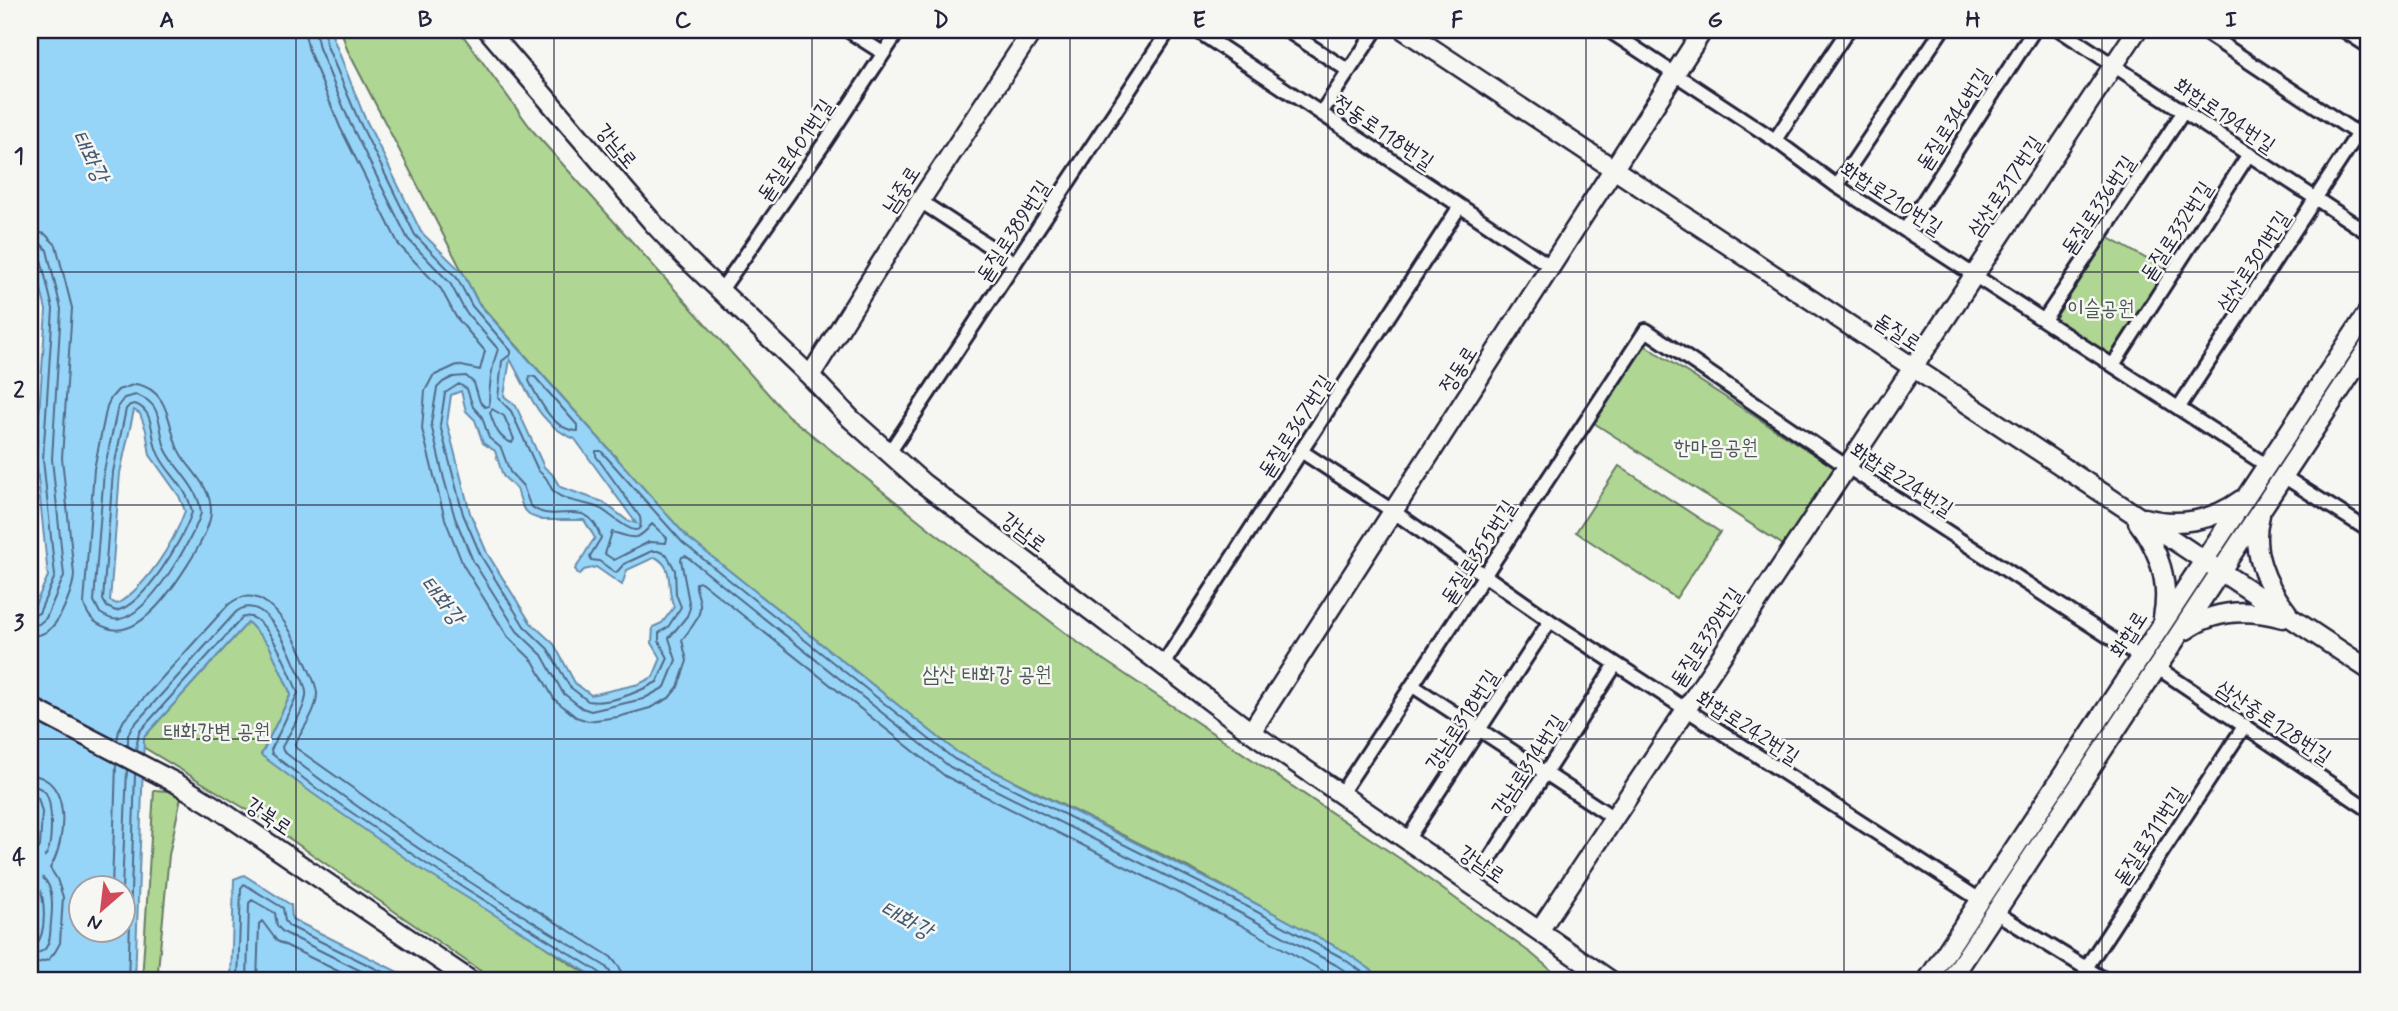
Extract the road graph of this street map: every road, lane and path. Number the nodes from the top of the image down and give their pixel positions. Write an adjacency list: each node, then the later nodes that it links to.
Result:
1 (488, 30): 40 (main road, 강남로)
2 (847, 30): 20 (street)
3 (899, 30): 20 (street, 돋질로401번길)
4 (1033, 30): 33 (main road, 남중로)
5 (1169, 30): 37 (street, 돋질로389번길)
6 (1196, 30): 25 (street, 정동로118번길)
7 (1286, 30): 22 (street)
8 (1376, 30): 22 (street)
9 (1404, 30): 30 (main road, 돋질로)
10 (1608, 30): 23 (street, 화합로210번길)
11 (1703, 30): 23 (main road, 정동로)
12 (1848, 30): 28 (street)
13 (1942, 30): 31 (street)
14 (2034, 30): 35 (street, 돋질로346번길)
15 (2060, 30): 21 (street, 화합로194번길)
16 (2137, 30): 21 (main road, 삼산로317번길)
17 (2201, 30): 27 (street)
18 (2343, 30): 19 (street)
19 (2368, 46)
20 (883, 53): 40 (street, 돋질로401번길)
21 (2114, 64): 24 (street, 화합로194번길); 39 (main road, 삼산로317번길)
22 (1349, 71): 25 (street)
23 (1675, 74): 28 (street, 화합로210번길); 30 (main road, 정동로)
24 (2185, 111): 29 (street, 화합로194번길); 42 (street, 돋질로336번길)
25 (1321, 113): 34 (street, 정동로118번길)
26 (2368, 118): 27 (street, 삼산로301번길)
27 (2358, 134): 32 (street, 삼산로301번길)
28 (1775, 139): 31 (street, 화합로210번길)
29 (2249, 154): 32 (street, 화합로194번길); 45 (street, 돋질로332번길)
30 (1613, 170): 38 (main road, 정동로); 46 (main road, 돋질로)
31 (1837, 186): 35 (street, 화합로210번길)
32 (2316, 199): 36 (street, 화합로194번길); 48 (street, 삼산로301번길)
33 (920, 201): 37 (street); 47 (main road, 남중로)
34 (1460, 206): 38 (street, 정동로118번길); 49 (street, 돋질로367번길)
35 (1905, 230): 39 (street, 화합로210번길)
36 (2368, 233)
37 (1015, 264): 50 (street, 돋질로389번길)
38 (1550, 266): 56 (main road, 정동로)
39 (1973, 274): 42 (street, 화합로210번길); 46 (main road, 삼산로317번길)
40 (721, 290): 47 (main road, 강남로)
41 (2368, 312): 51 (main road, 화합로)
42 (2044, 320): 45 (street, 화합로210번길)
43 (1646, 330): 52 (street, 화합로224번길); 61 (street, 돋질로355번길)
44 (2368, 348): 53 (main road, 화합로)
45 (2113, 365): 48 (street, 화합로210번길)
46 (1911, 368): 52 (main road, 돋질로339번길); 57 (main road, 돋질로)
47 (810, 376): 50 (main road, 강남로)
48 (2179, 407): 51 (street, 화합로210번길)
49 (1301, 451): 56 (street, 화합로242번길); 68 (street, 돋질로367번길)
50 (889, 453): 68 (main road, 강남로)
51 (2266, 465): 54 (main road, 화합로)
52 (1846, 466): 66 (street, 화합로224번길); 73 (main road, 돋질로339번길)
53 (2283, 476): 55 (main road, 화합로); 58 (street)
54 (2246, 496): 55 (main road); 57 (main road); 59 (main road, 화합로)
55 (2263, 508): 60 (main road, 화합로); 63 (main road)
56 (1394, 512): 61 (street, 화합로242번길); 76 (main road, 정동로)
57 (2129, 512): 59 (main road, 돋질로); 64 (main road)
58 (2368, 530)
59 (2203, 561): 60 (main road, 돋질로); 64 (main road, 화합로)
60 (2221, 572): 63 (main road, 돋질로); 65 (main road, 화합로)
61 (1486, 576): 62 (street, 화합로242번길); 71 (street, 돋질로355번길)
62 (1550, 621): 67 (street, 화합로242번길); 75 (street, 강남로318번길)
63 (2297, 622): 65 (main road); 70 (main road, 돋질로)
64 (2161, 625): 66 (main road, 화합로)
65 (2178, 637): 69 (main road, 화합로)
66 (2140, 657): 69 (main road); 83 (main road, 화합로)
67 (1616, 664): 73 (street, 화합로242번길); 77 (street, 강남로314번길)
68 (1162, 666): 76 (main road, 강남로)
69 (2158, 668): 74 (street, 삼산중로128번길); 84 (main road, 화합로)
70 (2368, 669)
71 (1413, 686): 75 (street); 78 (street, 돋질로355번길)
72 (30, 707): 88 (main road, 강북로)
73 (1685, 710): 80 (main road, 돋질로339번길); 83 (street, 화합로242번길)
74 (2245, 725): 79 (street, 삼산중로128번길); 87 (street, 돋질로311번길)
75 (1479, 729): 77 (street); 81 (street, 강남로318번길)
76 (1251, 732): 78 (main road, 강남로)
77 (1546, 773): 80 (street); 82 (street, 강남로314번길)
78 (1340, 795): 81 (main road, 강남로)
79 (2368, 809)
80 (1614, 818): 85 (main road, 돋질로339번길)
81 (1407, 840): 82 (main road, 강남로)
82 (1473, 886): 85 (main road, 강남로)
83 (1980, 900): 92 (main road, 화합로)
84 (1995, 912): 87 (street); 93 (main road, 화합로)
85 (1539, 931): 86 (main road, 강남로)
86 (1589, 967): 89 (main road); 90 (main road, 강남로); 91 (main road)
87 (2087, 968): 94 (street)
88 (471, 981)
89 (1602, 981)
90 (1611, 981)
91 (1619, 981)
92 (1927, 981)
93 (1950, 981)
94 (2107, 981)

